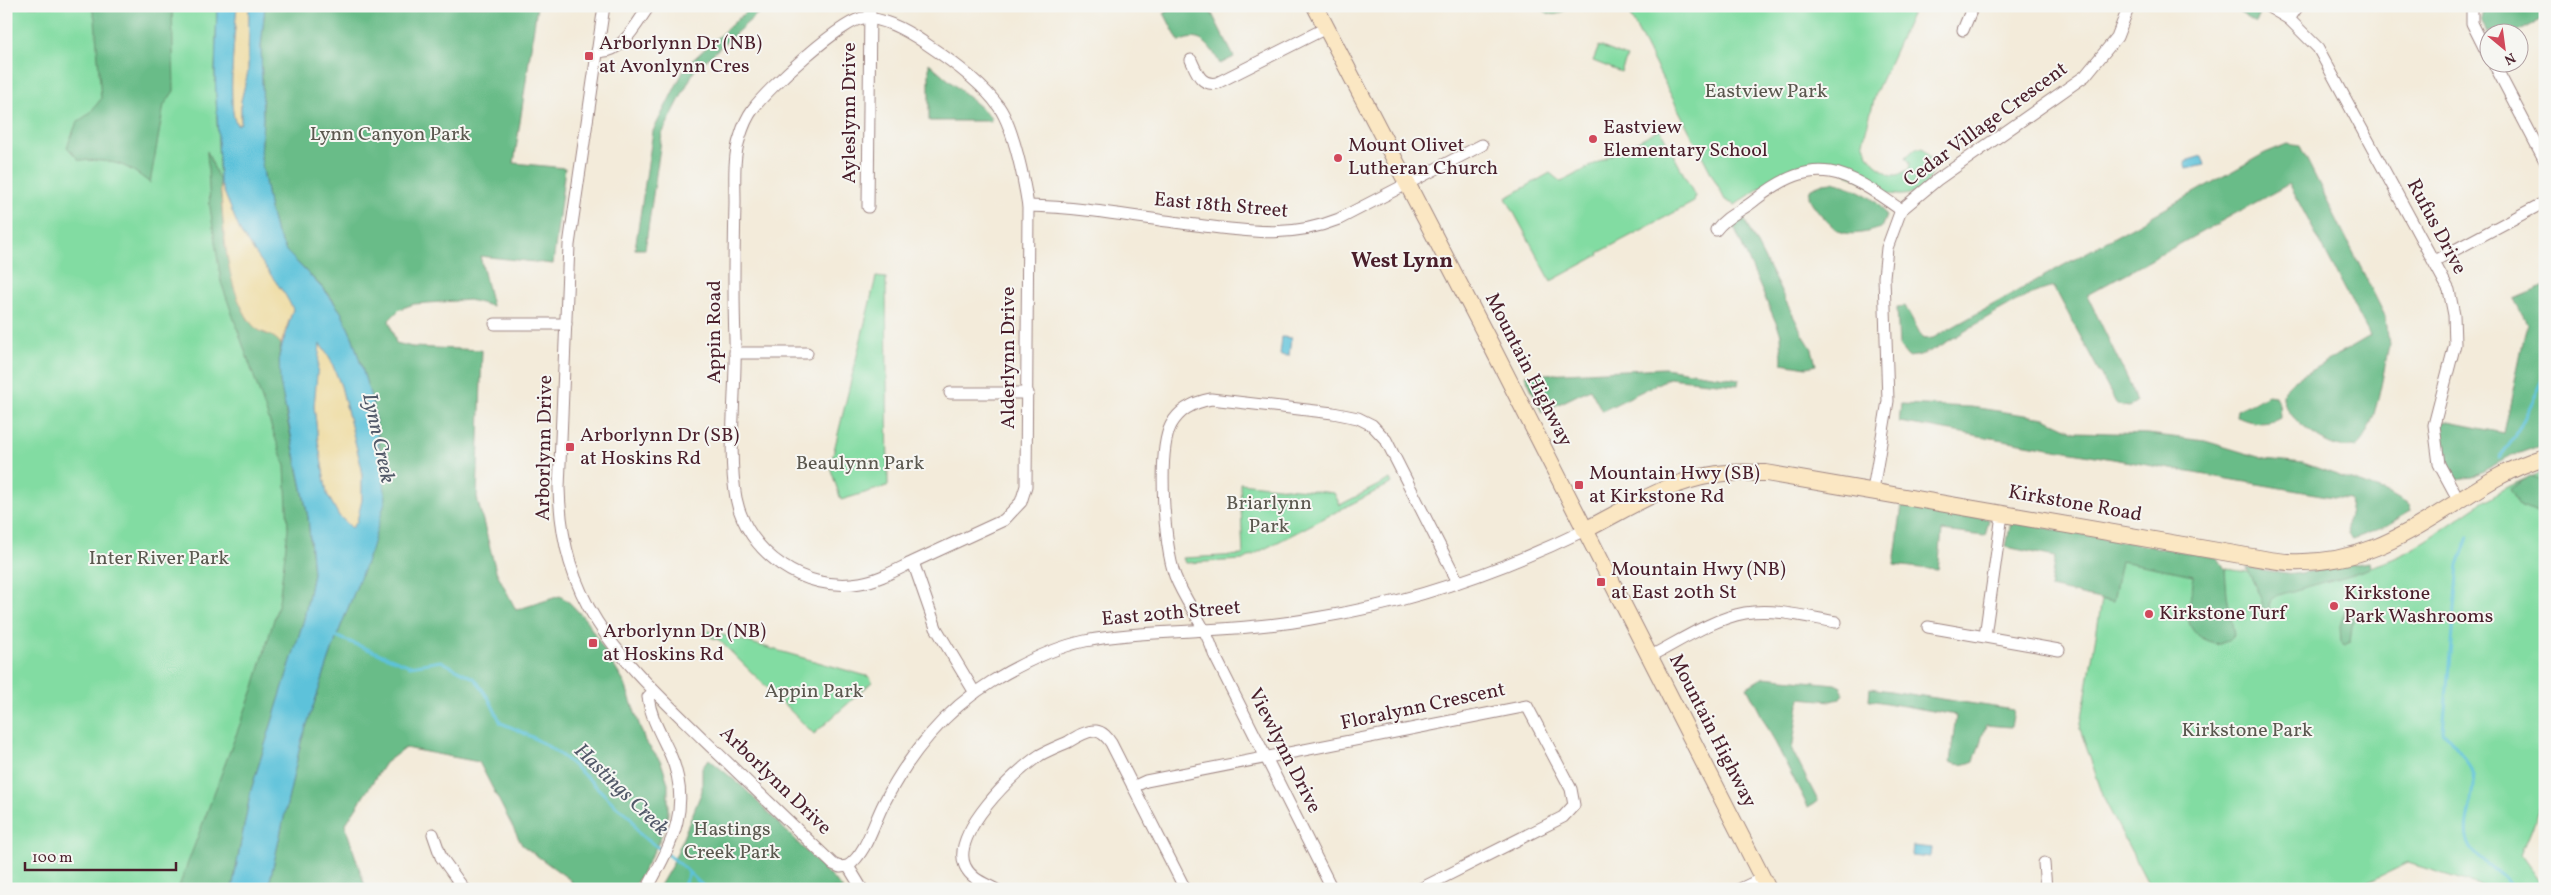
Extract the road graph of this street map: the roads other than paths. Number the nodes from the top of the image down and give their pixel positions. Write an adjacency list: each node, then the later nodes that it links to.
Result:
1 (604, 6): 15 (street, Arborlynn Drive)
2 (649, 6): 15 (street)
3 (870, 6): 10 (street)
4 (1315, 6): 12 (street, Mountain Highway)
5 (1973, 6): 13 (street)
6 (2129, 6): 24 (street, Cedar Village Crescent)
7 (2267, 6): 11 (street, Rufus Drive)
8 (2298, 6): 11 (street)
9 (2472, 6): 14 (street)
10 (869, 19): 22 (street, Alderlynn Drive); 23 (street, Ayleslynn Drive); 29 (street, Appin Road)
11 (2289, 19): 26 (street, Rufus Drive)
12 (1326, 28): 16 (street); 20 (street, Mountain Highway)
13 (1963, 30)
14 (2478, 35)
15 (597, 51): 28 (street, Arborlynn Drive)
16 (1191, 60)
17 (2498, 72): 19 (street)
18 (1482, 145): 20 (street, East 18th Street)
19 (2545, 161)
20 (1406, 184): 22 (street, East 18th Street); 37 (street, Mountain Highway)
21 (2545, 202): 26 (street)
22 (1028, 206): 32 (street, Alderlynn Drive)
23 (868, 207)
24 (1901, 210): 25 (street); 34 (street, Cedar Village Crescent)
25 (1716, 230)
26 (2434, 261): 35 (street, Rufus Drive)
27 (496, 324): 28 (street)
28 (566, 324): 46 (street, Arborlynn Drive)
29 (735, 353): 30 (street); 38 (street, Appin Road)
30 (807, 353)
31 (950, 393): 32 (street)
32 (1028, 393): 38 (street, Alderlynn Drive)
33 (2545, 457): 35 (street, Kirkstone Road)
34 (1873, 490): 36 (street, Kirkstone Road); 37 (street, Kirkstone Road)
35 (2459, 501): 36 (street, Kirkstone Road)
36 (2004, 513): 43 (street)
37 (1585, 530): 39 (street, East 20th Street); 45 (street, Mountain Highway)
38 (913, 562): 47 (street)
39 (1458, 582): 42 (street, East 20th Street); 42 (street, Viewlynn Drive)
40 (1836, 622): 45 (street)
41 (1928, 626): 43 (street)
42 (1204, 630): 47 (street, East 20th Street); 48 (street, Viewlynn Drive)
43 (1985, 636): 44 (street)
44 (2059, 650)
45 (1651, 656): 53 (street, Mountain Highway)
46 (654, 690): 52 (street, Arborlynn Drive); 55 (street)
47 (975, 693): 52 (street, East 20th Street)
48 (1266, 758): 49 (street, Floralynn Crescent); 59 (street, Viewlynn Drive); 60 (street, Floralynn Crescent)
49 (1133, 787): 57 (street); 58 (street)
50 (434, 834): 54 (street)
51 (2044, 863): 62 (street)
52 (848, 866): 56 (street)
53 (1765, 883): 61 (street)
54 (464, 889)
55 (647, 889)
56 (862, 889)
57 (995, 889)
58 (1185, 889)
59 (1332, 889)
60 (1420, 889)
61 (1740, 889)
62 (2046, 889)

